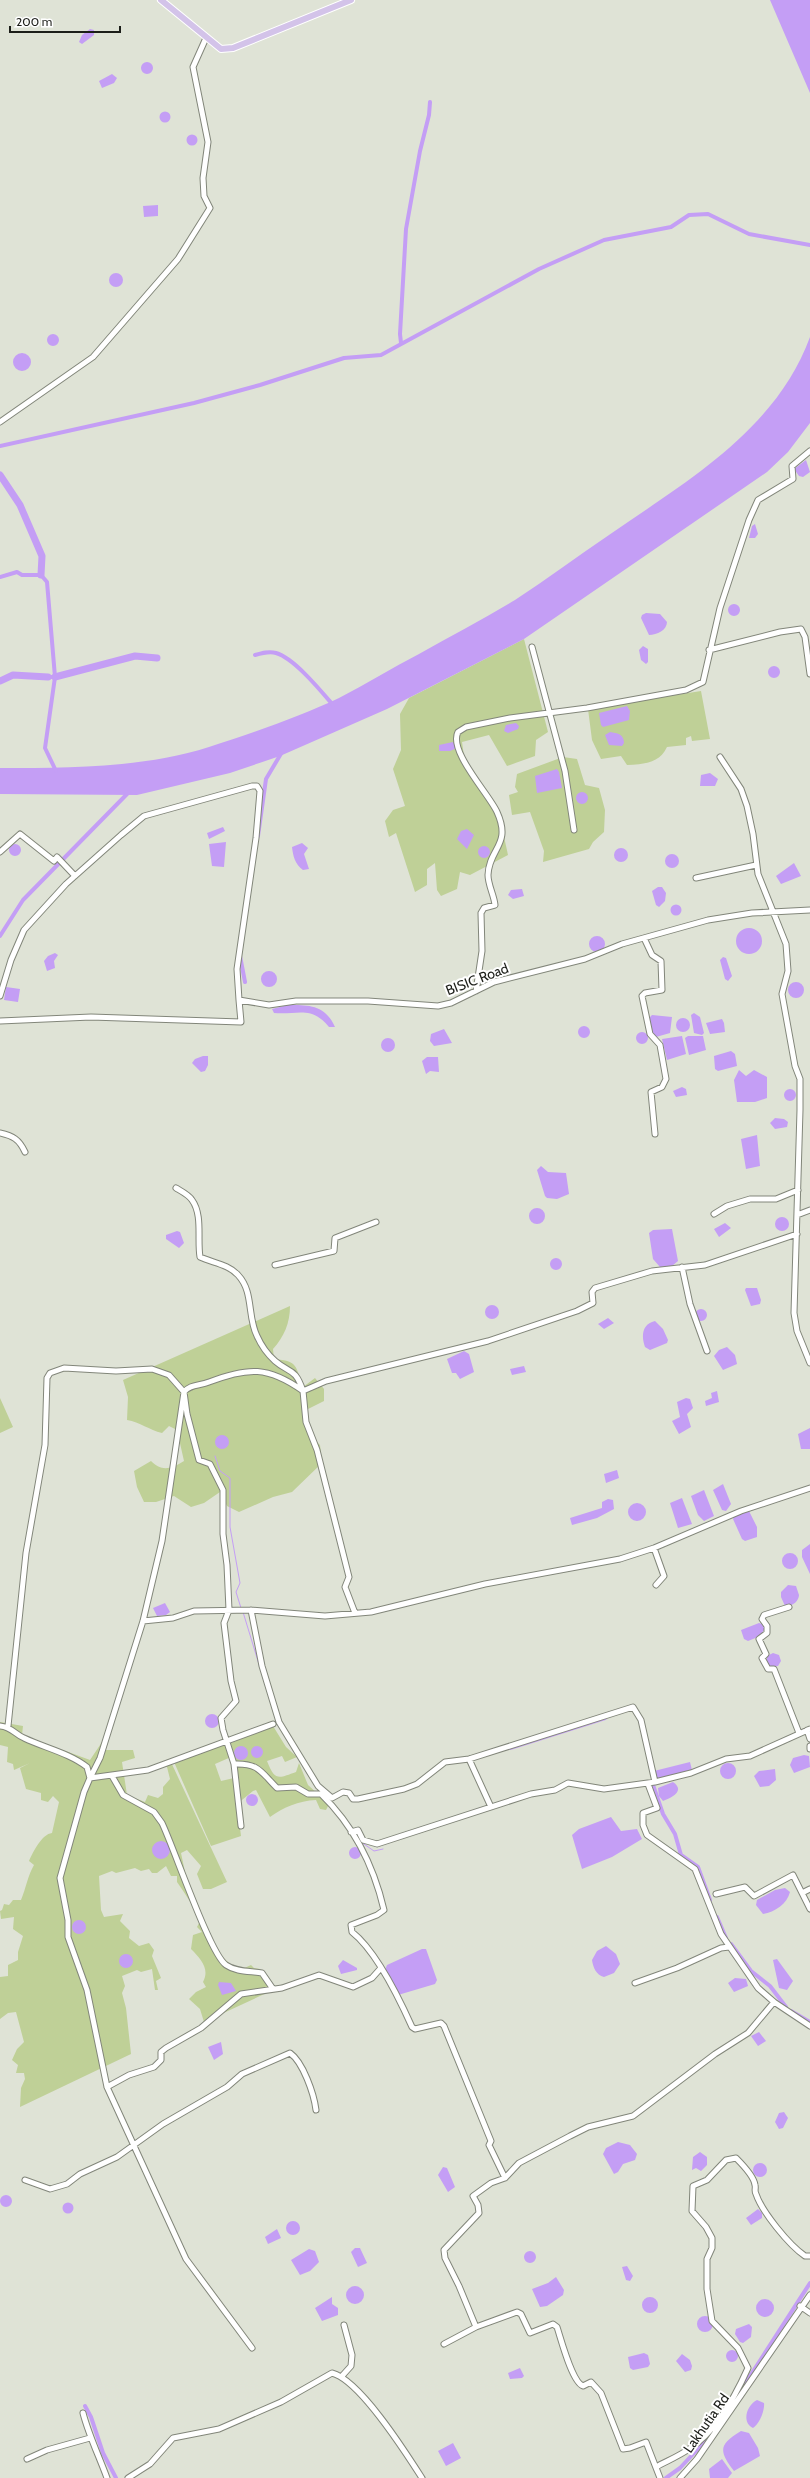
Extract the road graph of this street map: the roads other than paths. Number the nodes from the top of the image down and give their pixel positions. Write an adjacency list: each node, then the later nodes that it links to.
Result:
1 (161, 0): 3 (main road)
2 (351, 0): 3 (main road)
3 (206, 38): 4 (street)
4 (0, 422)
5 (810, 451): 7 (street)
6 (532, 647): 9 (street)
7 (709, 650): 8 (street); 9 (street)
8 (810, 674)
9 (549, 713): 11 (street); 19 (street)
10 (720, 757): 13 (street)
11 (574, 830)
12 (0, 852): 14 (street)
13 (756, 865): 15 (street); 17 (street)
14 (75, 876): 20 (street); 21 (street)
15 (696, 878)
16 (810, 910): 17 (street, BISIC Road)
17 (775, 914): 18 (street, BISIC Road); 27 (street)
18 (644, 938): 19 (street, BISIC Road); 24 (street)
19 (476, 991): 21 (street, BISIC Road)
20 (0, 996)
21 (239, 1000): 22 (street)
22 (0, 1021)
23 (0, 1133): 25 (street)
24 (655, 1134)
25 (25, 1152)
26 (176, 1188): 37 (street)
27 (798, 1190): 29 (street); 30 (street)
28 (810, 1210): 30 (street)
29 (714, 1214)
30 (798, 1215): 32 (street)
31 (376, 1222): 33 (street)
32 (796, 1234): 34 (street); 36 (street)
33 (275, 1265)
34 (682, 1267): 35 (street); 37 (street)
35 (707, 1351)
36 (810, 1363)
37 (303, 1391): 38 (street); 45 (street)
38 (184, 1392): 43 (street); 46 (street); 49 (street)
39 (810, 1488): 40 (street)
40 (654, 1548): 41 (street); 45 (street)
41 (656, 1585)
42 (789, 1607): 51 (street)
43 (229, 1610): 44 (street); 46 (street); 53 (street)
44 (251, 1610): 45 (street); 56 (street)
45 (355, 1613)
46 (144, 1621): 59 (street)
47 (273, 1724): 53 (street)
48 (0, 1726): 49 (street)
49 (8, 1726): 59 (street)
50 (809, 1729): 51 (street); 52 (street)
51 (799, 1733): 60 (street)
52 (810, 1739)
53 (227, 1741): 57 (street); 58 (street)
54 (810, 1746): 55 (street)
55 (810, 1749)
56 (469, 1759): 60 (street); 62 (street)
57 (234, 1764): 63 (street); 64 (street)
58 (112, 1776): 59 (street); 72 (street)
59 (90, 1778): 75 (street)
60 (655, 1782): 61 (street)
61 (648, 1784): 62 (street); 69 (street)
62 (491, 1807): 64 (street)
63 (241, 1826)
64 (351, 1832): 70 (street)
65 (810, 1889): 66 (street)
66 (802, 1893): 67 (street); 68 (street)
67 (716, 1894)
68 (810, 1909)
69 (729, 1947): 71 (street); 73 (street)
70 (380, 1969): 72 (street); 78 (street)
71 (635, 1983)
72 (273, 1988): 75 (street)
73 (774, 2002): 74 (street); 78 (street)
74 (810, 2026)
75 (107, 2087): 77 (street)
76 (316, 2110): 77 (street)
77 (133, 2146): 79 (street); 87 (street)
78 (505, 2178): 85 (street)
79 (25, 2180)
80 (810, 2256): 89 (street)
81 (810, 2294): 82 (street, Lakhutia Rd)
82 (800, 2306): 83 (street); 90 (street, Lakhutia Rd)
83 (810, 2313)
84 (344, 2325): 88 (street)
85 (476, 2327): 86 (street); 94 (street)
86 (444, 2344)
87 (252, 2348)
88 (342, 2376): 96 (street); 97 (street)
89 (744, 2377): 90 (street); 94 (street)
90 (751, 2381): 99 (street, Lakhutia Rd)
91 (83, 2413): 92 (street)
92 (90, 2438): 93 (street); 95 (street)
93 (27, 2459)
94 (656, 2467): 98 (street)
95 (107, 2478)
96 (128, 2478)
97 (422, 2478)
98 (660, 2478)
99 (680, 2478)

